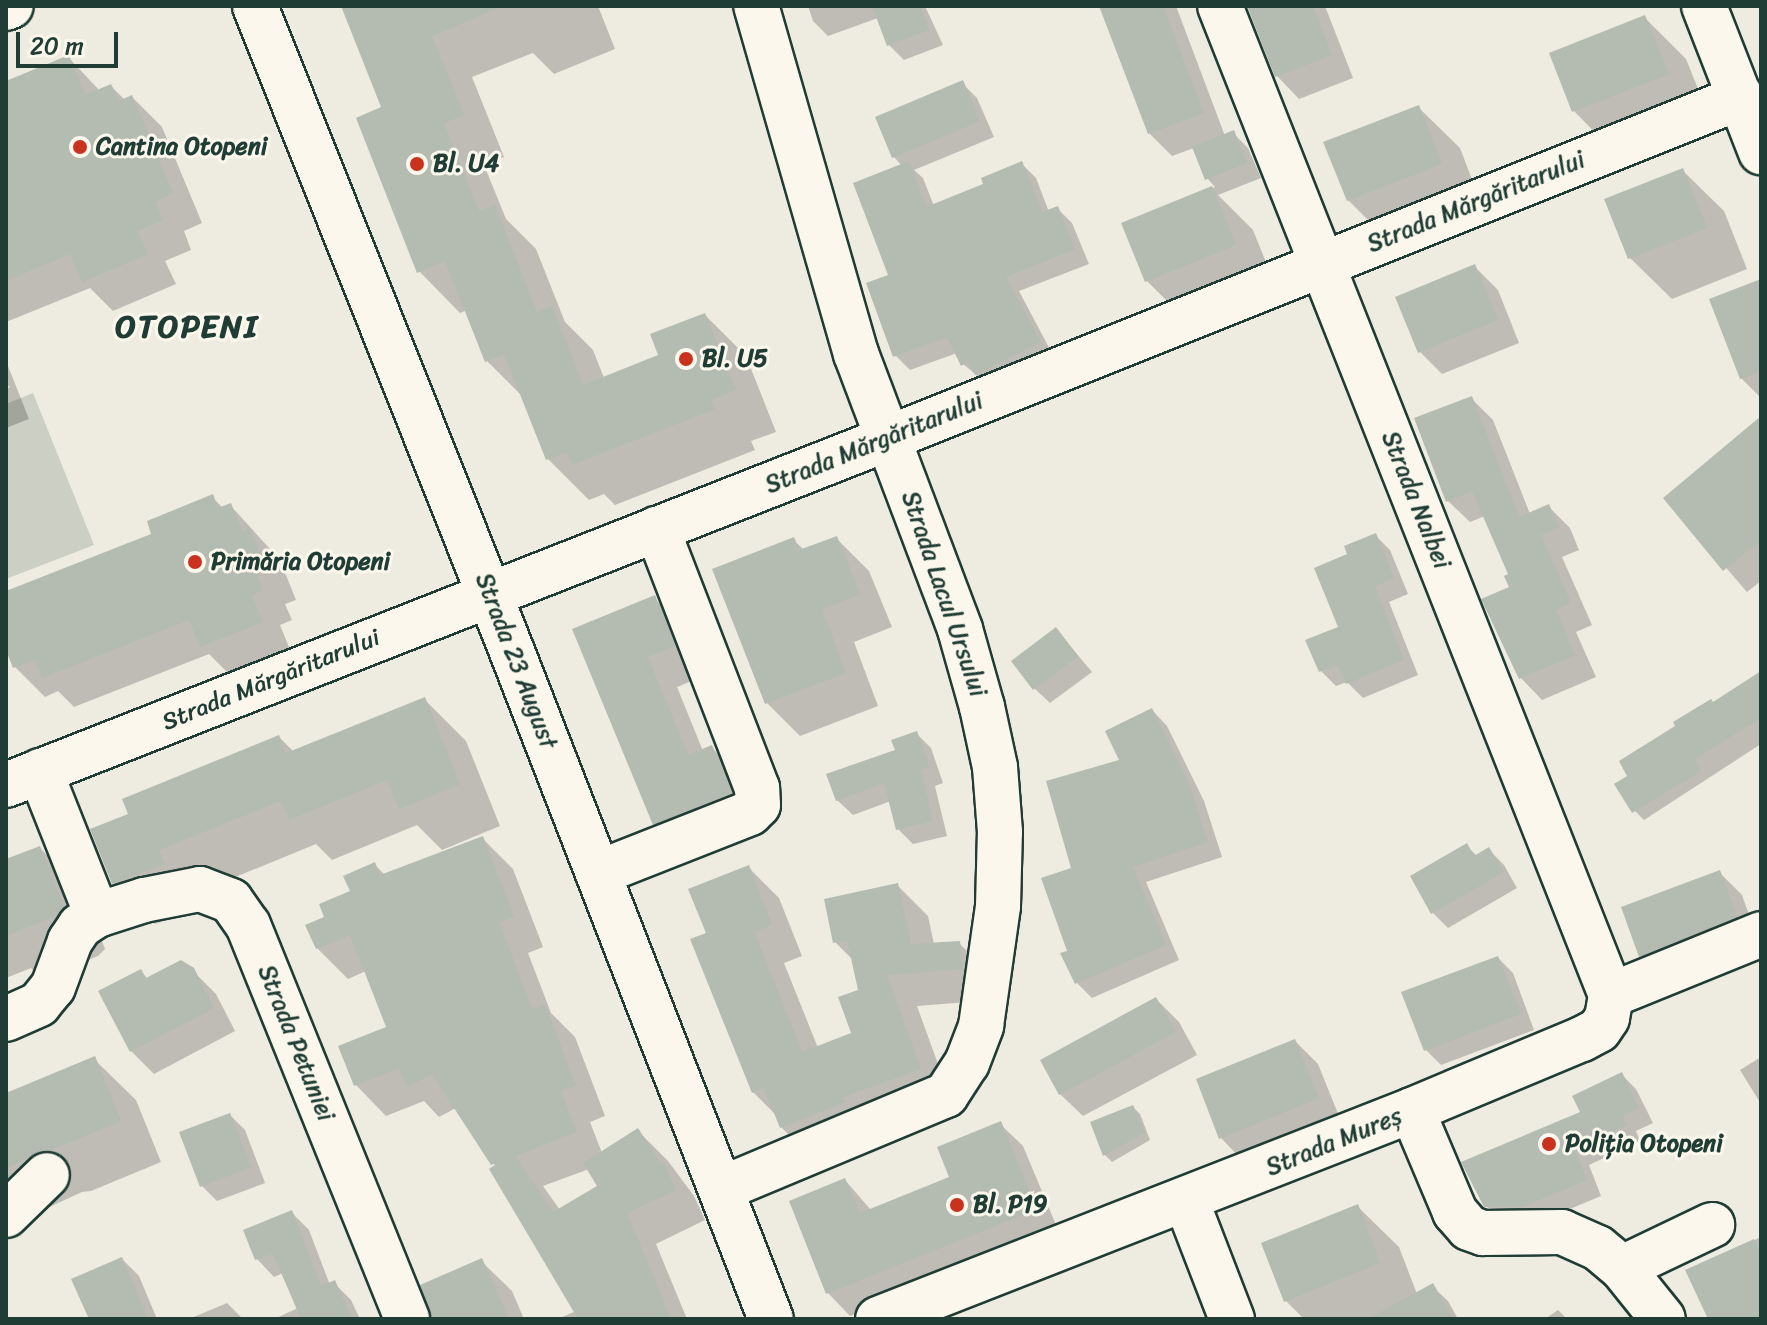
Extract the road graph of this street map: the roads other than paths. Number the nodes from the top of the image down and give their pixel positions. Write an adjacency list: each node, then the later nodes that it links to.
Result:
1 (255, 6): 10 (street, Strada 23 August)
2 (756, 6): 8 (street, Strada Lacul Ursului)
3 (1220, 6): 7 (street, Strada Nalbei)
4 (1704, 6): 5 (street)
5 (1741, 97): 6 (street); 7 (street, Strada Mărgăritarului)
6 (1761, 152)
7 (1322, 263): 8 (street, Strada Mărgăritarului); 15 (street, Strada Nalbei)
8 (889, 438): 9 (street, Strada Mărgăritarului); 19 (street, Strada Lacul Ursului)
9 (657, 529): 10 (street, Strada Mărgăritarului); 12 (street)
10 (489, 593): 11 (street, Strada Mărgăritarului); 12 (street, Strada 23 August)
11 (23, 778): 13 (street)
12 (598, 873): 19 (street, Strada 23 August)
13 (97, 915): 16 (street); 24 (street, Strada Petuniei)
14 (1761, 934): 15 (street)
15 (1611, 995): 17 (street, Strada Mureș)
16 (6, 1019)
17 (1412, 1110): 20 (street, Strada Mureș); 23 (street)
18 (47, 1175): 21 (street)
19 (721, 1189): 25 (street, Strada 23 August)
20 (1186, 1200): 26 (street, Strada Mureș); 27 (street)
21 (6, 1215)
22 (1712, 1225): 23 (street)
23 (1622, 1268): 28 (street)
24 (407, 1319)
25 (771, 1319)
26 (878, 1319)
27 (1232, 1319)
28 (1663, 1319)

